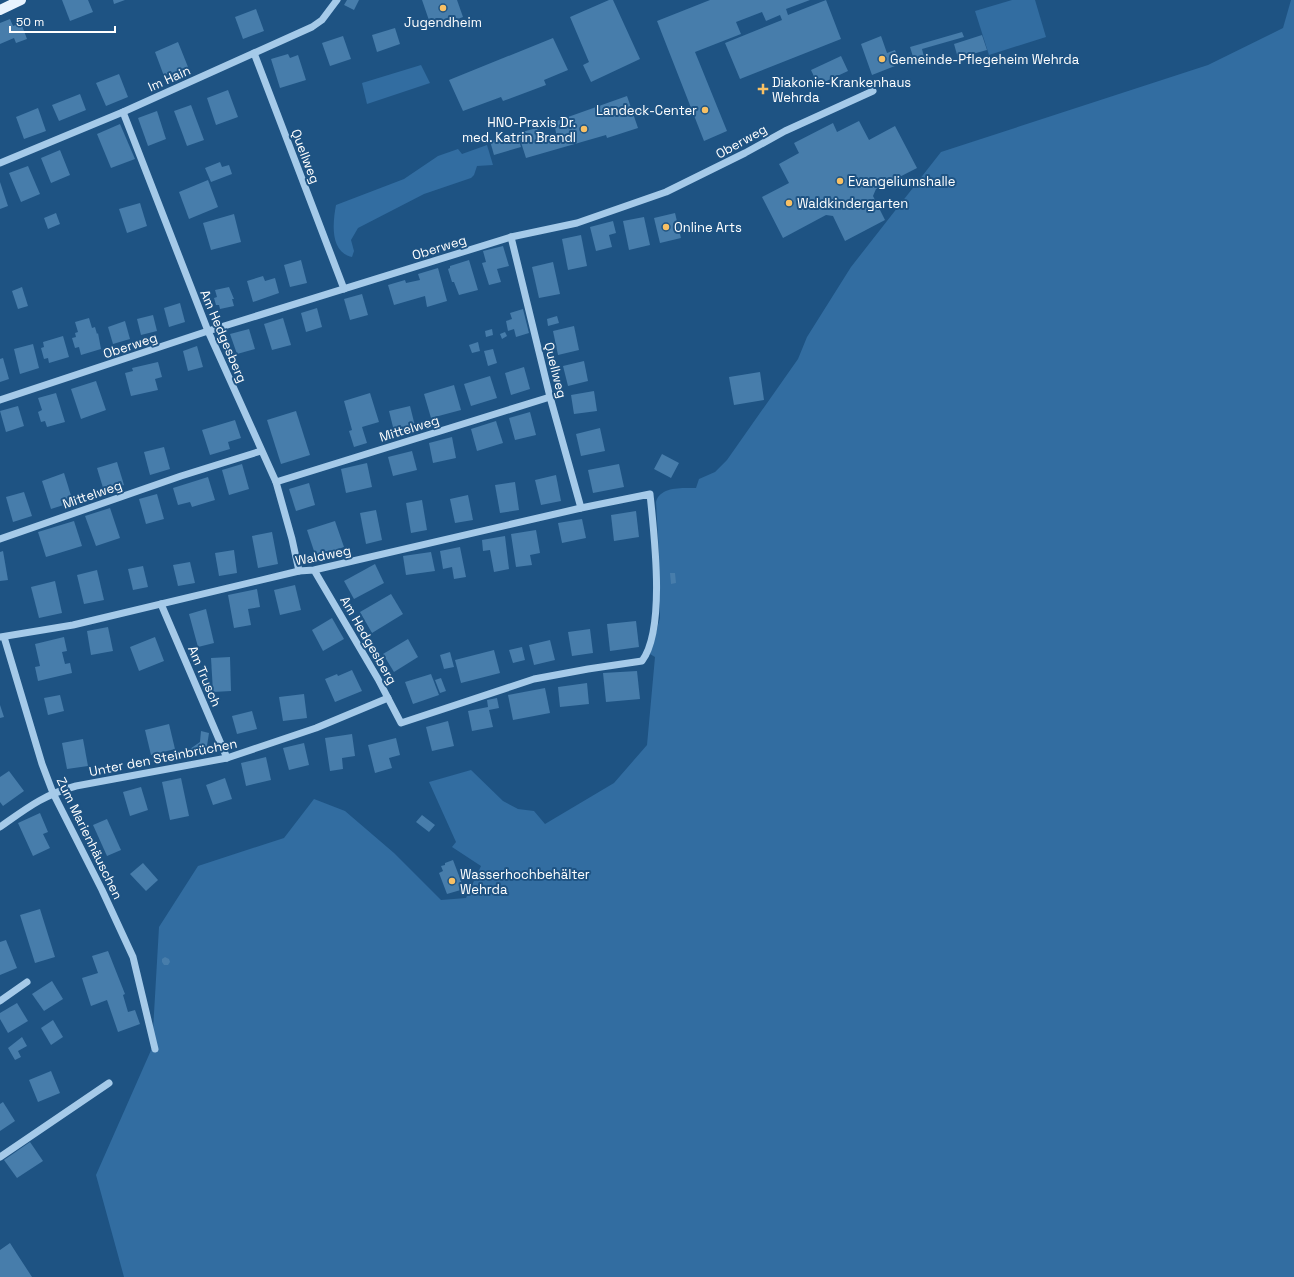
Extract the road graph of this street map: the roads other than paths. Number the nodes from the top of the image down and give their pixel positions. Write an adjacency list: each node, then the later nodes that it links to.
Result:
1 (21, 0): 3 (main road)
2 (337, 0): 4 (street, Im Hain)
3 (0, 10)
4 (254, 53): 6 (street, Im Hain); 9 (street, Quellweg)
5 (873, 91): 8 (street, Oberweg)
6 (123, 112): 7 (street, Im Hain); 10 (street, Am Hedgesberg)
7 (0, 163)
8 (511, 237): 9 (street, Oberweg); 11 (street, Quellweg)
9 (344, 289): 10 (street, Oberweg)
10 (208, 331): 12 (street, Oberweg); 13 (street, Am Hedgesberg)
11 (550, 397): 14 (street, Mittelweg); 15 (street, Quellweg)
12 (0, 400)
13 (261, 451): 14 (street, Am Hedgesberg); 16 (street, Mittelweg)
14 (276, 482): 18 (street, Am Hedgesberg)
15 (581, 508): 17 (street, Waldweg); 22 (street, Waldweg)
16 (0, 539)
17 (314, 570): 18 (street, Waldweg); 21 (street, Am Hedgesberg)
18 (299, 571): 19 (street, Waldweg)
19 (161, 604): 20 (street, Waldweg); 23 (street, Am Trusch)
20 (2, 637): 24 (street, Zum Marienhäuschen)
21 (388, 698): 22 (street, Am Hedgesberg); 23 (street, Unter den Steinbrüchen)
22 (401, 723)
23 (228, 758): 24 (street, Unter den Steinbrüchen)
24 (53, 793): 25 (street, Unter den Steinbrüchen); 28 (street, Zum Marienhäuschen)
25 (0, 827)
26 (27, 982): 27 (street)
27 (0, 1001)
28 (155, 1049)
29 (109, 1083): 30 (street)
30 (0, 1158)

